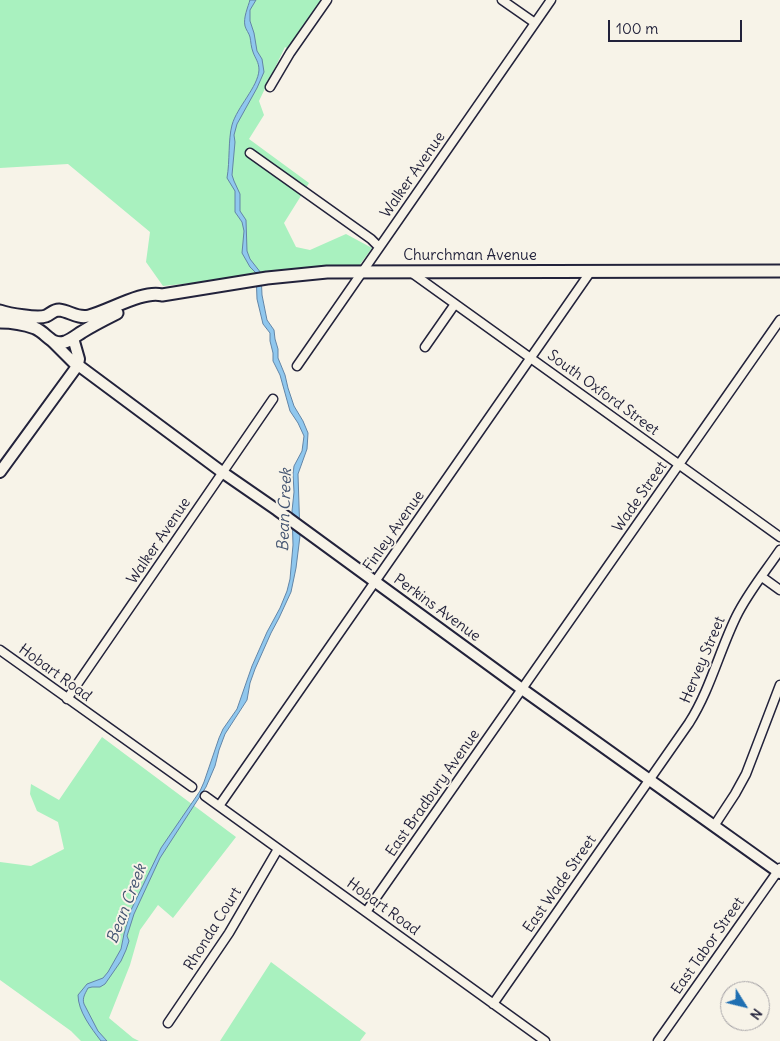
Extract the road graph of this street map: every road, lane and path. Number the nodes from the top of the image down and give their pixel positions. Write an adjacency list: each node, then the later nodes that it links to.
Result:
1 (327, 0): 5 (street)
2 (502, 0): 4 (street)
3 (551, 0): 4 (street, Walker Avenue)
4 (535, 24): 7 (street, Walker Avenue)
5 (270, 87)
6 (250, 153): 7 (street)
7 (379, 247): 11 (street, Walker Avenue)
8 (410, 271): 9 (main road, Churchman Avenue); 11 (main road, Churchman Avenue); 13 (street, South Oxford Street)
9 (591, 271): 10 (main road, Churchman Avenue); 23 (street, Finley Avenue)
10 (780, 271)
11 (362, 272): 12 (main road, Churchman Avenue); 25 (street, Walker Avenue)
12 (162, 295): 15 (main road, Churchman Avenue); 20 (main road, Churchman Avenue)
13 (455, 304): 22 (street); 23 (street, South Oxford Street)
14 (0, 311): 16 (main road, Churchman Avenue)
15 (70, 314): 16 (main road, Churchman Avenue); 20 (main road)
16 (46, 316): 19 (main road)
17 (780, 320): 27 (street, Wade Street)
18 (0, 322): 19 (main road)
19 (44, 333): 21 (main road)
20 (74, 337): 21 (main road, Churchman Avenue); 24 (street)
21 (54, 342): 24 (street, Perkins Avenue)
22 (425, 347)
23 (531, 358): 27 (street, South Oxford Street); 33 (street, Finley Avenue)
24 (78, 365): 28 (street); 29 (street, Perkins Avenue)
25 (297, 366)
26 (273, 399): 29 (street, Walker Avenue)
27 (679, 465): 30 (street, South Oxford Street); 37 (street, Wade Street)
28 (0, 472)
29 (222, 472): 33 (street, Perkins Avenue); 38 (street, Walker Avenue)
30 (780, 537)
31 (780, 550): 32 (street, Hervey Street)
32 (762, 577): 34 (street); 39 (street, Hervey Street)
33 (376, 582): 37 (street, Perkins Avenue); 42 (street, Finley Avenue)
34 (780, 590)
35 (0, 650): 38 (street, Hobart Road)
36 (780, 685): 43 (street)
37 (522, 689): 39 (street, Perkins Avenue); 46 (street, East Bradbury Avenue)
38 (67, 699): 40 (street, Hobart Road)
39 (650, 780): 43 (street, Perkins Avenue); 47 (street, East Wade Street)
40 (192, 787)
41 (205, 796): 42 (street, Hobart Road)
42 (218, 806): 44 (street, Hobart Road)
43 (714, 826): 45 (street, Perkins Avenue)
44 (278, 849): 46 (street, Hobart Road); 48 (street, Rhonda Court)
45 (779, 871): 50 (street, East Tabor Street)
46 (366, 912): 47 (street, Hobart Road)
47 (493, 1004): 49 (street, Hobart Road)
48 (168, 1023)
49 (545, 1041)
50 (658, 1041)

